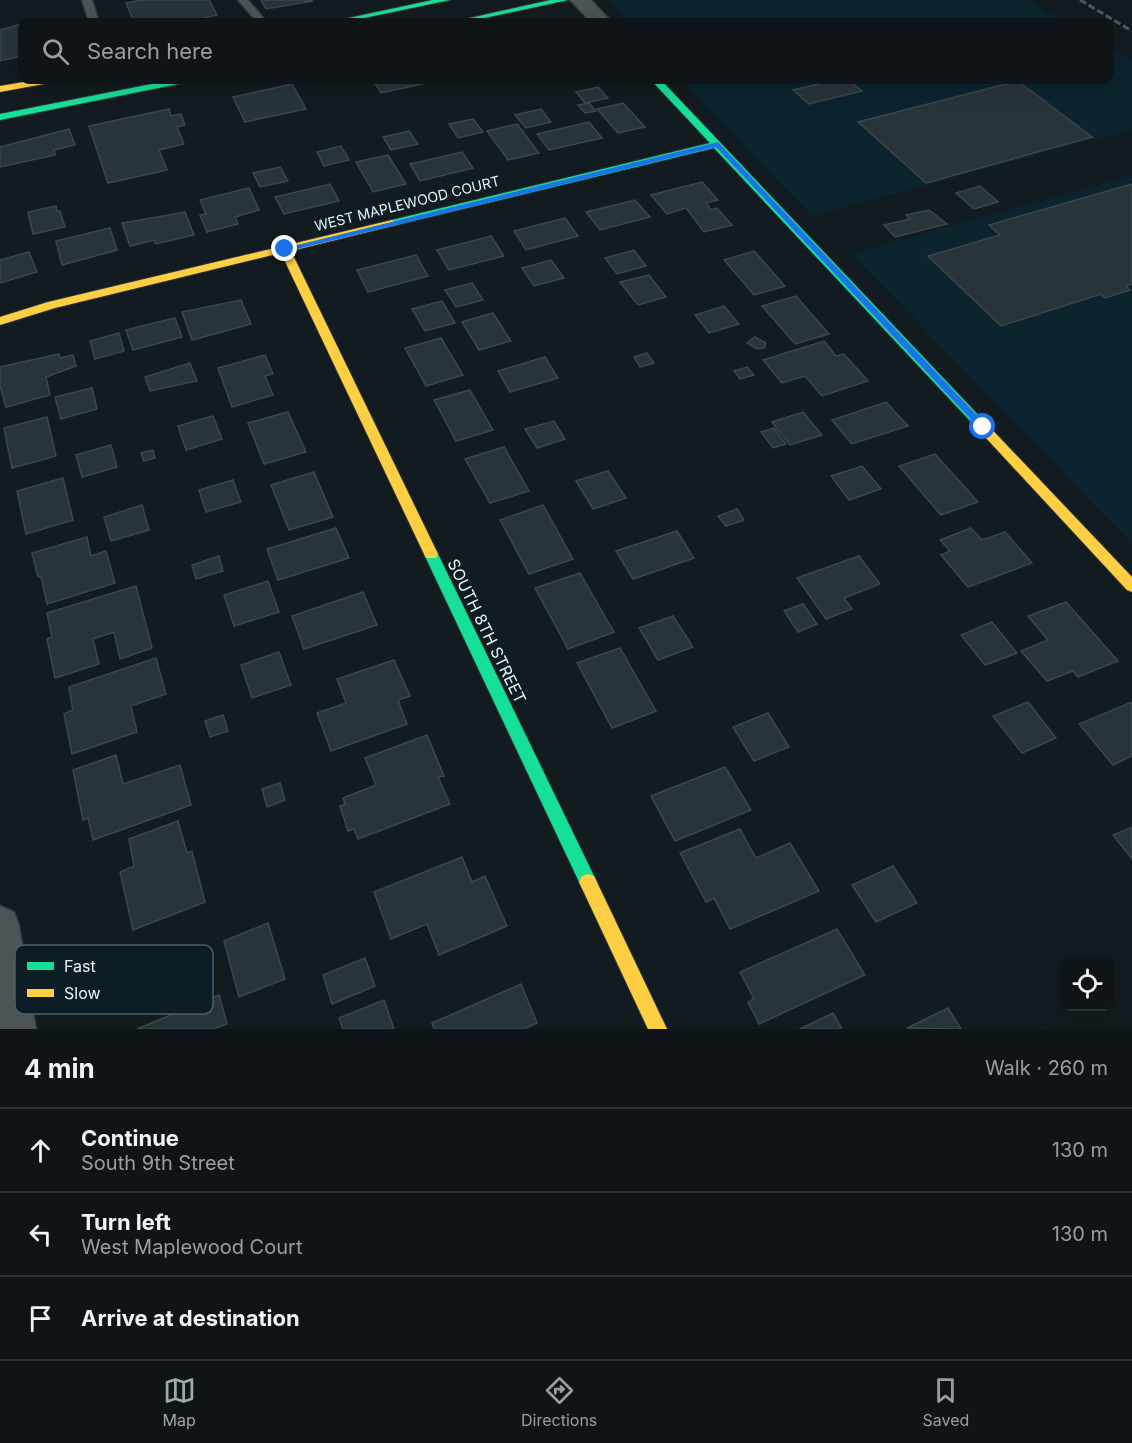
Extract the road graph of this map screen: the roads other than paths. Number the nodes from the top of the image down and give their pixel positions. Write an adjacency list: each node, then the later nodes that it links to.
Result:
1 (87, 0): 6 (lane)
2 (243, 0): 7 (lane)
3 (446, 0): 8 (street)
4 (564, 0): 9 (street)
5 (580, 0): 10 (street)
6 (93, 18)
7 (258, 18)
8 (354, 18)
9 (476, 18)
10 (598, 18)
11 (27, 84): 14 (street)
12 (162, 84): 15 (street)
13 (660, 84): 16 (street)
14 (0, 89)
15 (0, 117)
16 (718, 144): 17 (street, WEST MAPLEWOOD COURT); 19 (street)
17 (285, 249): 18 (street, WEST MAPLEWOOD COURT); 22 (street, SOUTH 8TH STREET)
18 (0, 321)
19 (1132, 586)
20 (2, 950): 21 (street)
21 (16, 1029)
22 (658, 1029)

